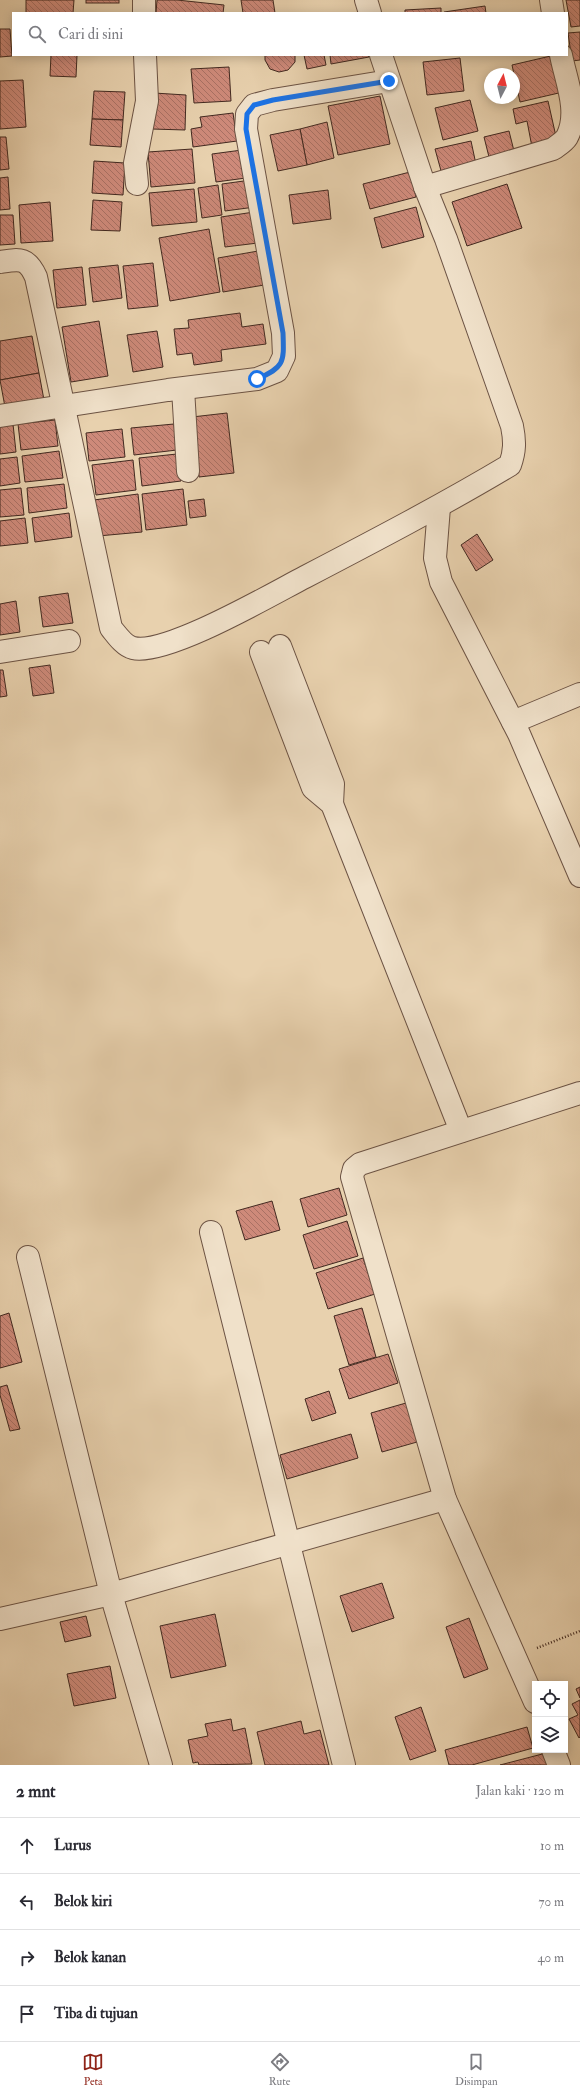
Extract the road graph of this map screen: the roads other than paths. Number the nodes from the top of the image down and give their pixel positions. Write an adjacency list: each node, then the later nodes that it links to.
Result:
1 (144, 0): 4 (street)
2 (366, 0): 5 (street)
3 (551, 0): 6 (street)
4 (144, 12)
5 (370, 12)
6 (553, 12)
7 (145, 56): 11 (street)
8 (381, 56): 10 (street)
9 (561, 56): 12 (street)
10 (389, 81): 12 (street); 14 (street)
11 (137, 184)
12 (425, 187): 18 (street)
13 (0, 262): 15 (street)
14 (183, 389): 15 (street); 17 (street)
15 (62, 406): 16 (street); 18 (street)
16 (0, 416)
17 (188, 471)
18 (438, 511): 23 (street)
19 (69, 640): 21 (street)
20 (271, 649): 26 (street)
21 (0, 652)
22 (580, 694): 23 (street)
23 (513, 722): 24 (street)
24 (580, 876)
25 (580, 1093): 26 (street)
26 (461, 1131): 29 (street)
27 (211, 1232): 30 (street)
28 (28, 1257): 31 (street)
29 (445, 1499): 30 (street); 33 (street)
30 (289, 1544): 31 (street); 36 (street)
31 (111, 1594): 32 (street); 35 (street)
32 (0, 1619)
33 (532, 1695)
34 (554, 1753): 37 (street)
35 (161, 1765)
36 (344, 1765)
37 (559, 1765)

